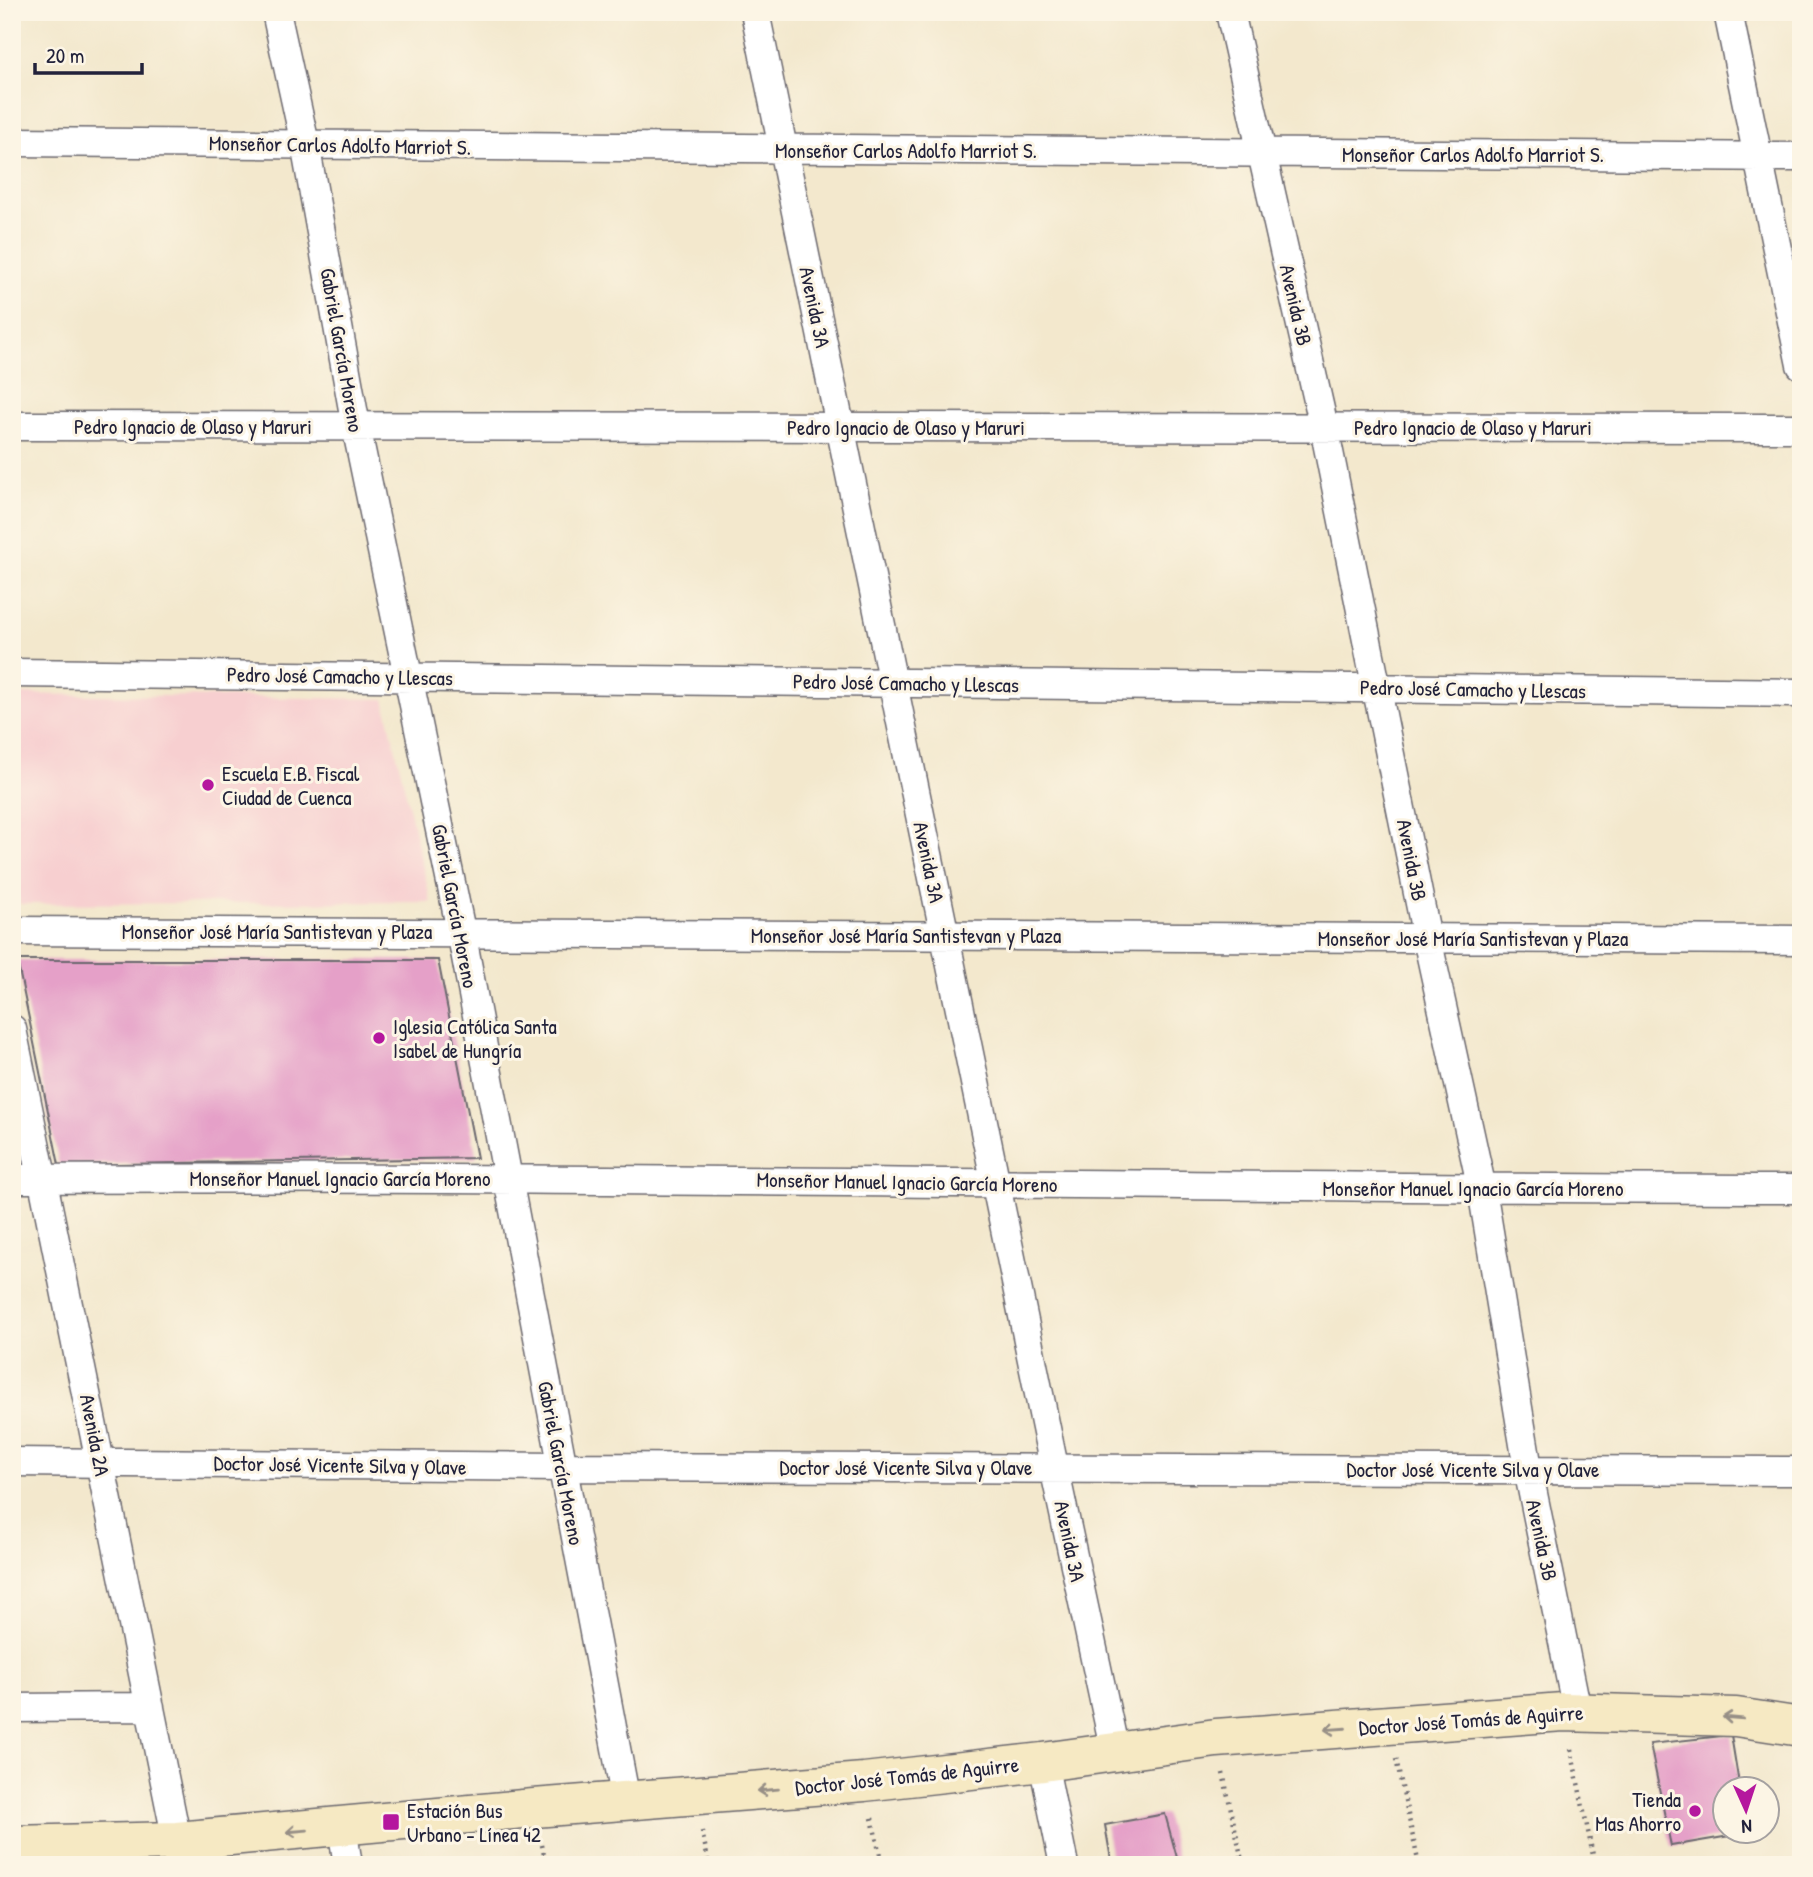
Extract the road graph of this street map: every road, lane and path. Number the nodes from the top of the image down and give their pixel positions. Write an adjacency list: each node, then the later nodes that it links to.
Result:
1 (276, 12): 6 (street, Gabriel García Moreno)
2 (755, 12): 7 (street, Avenida 3A)
3 (1230, 12): 8 (street, Avenida 3B)
4 (1728, 12): 9 (street)
5 (12, 142): 6 (street, Monseñor Carlos Adolfo Marriot S.)
6 (305, 144): 7 (street, Monseñor Carlos Adolfo Marriot S.); 13 (street, Gabriel García Moreno)
7 (783, 150): 8 (street, Monseñor Carlos Adolfo Marriot S.); 14 (street, Avenida 3A)
8 (1262, 152): 9 (street, Monseñor Carlos Adolfo Marriot S.); 15 (street, Avenida 3B)
9 (1758, 156): 10 (street, Monseñor Carlos Adolfo Marriot S.); 11 (street)
10 (1801, 157)
11 (1801, 365)
12 (12, 425): 13 (street, Pedro Ignacio de Olaso y Maruri)
13 (356, 426): 14 (street, Pedro Ignacio de Olaso y Maruri); 18 (street, Gabriel García Moreno)
14 (840, 427): 15 (street, Pedro Ignacio de Olaso y Maruri); 19 (street, Avenida 3A)
15 (1324, 427): 16 (street, Pedro Ignacio de Olaso y Maruri); 20 (street, Avenida 3B)
16 (1801, 428)
17 (12, 673): 18 (street, Pedro José Camacho y Llescas)
18 (408, 677): 19 (street, Pedro José Camacho y Llescas); 23 (street, Gabriel García Moreno)
19 (893, 683): 20 (street, Pedro José Camacho y Llescas); 24 (street, Avenida 3A)
20 (1378, 688): 21 (street, Pedro José Camacho y Llescas); 25 (street, Avenida 3B)
21 (1801, 692)
22 (12, 931): 23 (street, Monseñor José María Santistevan y Plaza)
23 (461, 931): 24 (street, Monseñor José María Santistevan y Plaza); 28 (street, Gabriel García Moreno)
24 (944, 936): 25 (street, Monseñor José María Santistevan y Plaza); 31 (street, Avenida 3A)
25 (1427, 938): 26 (street, Monseñor José María Santistevan y Plaza); 32 (street, Avenida 3B)
26 (1801, 940)
27 (12, 1029): 30 (street, Avenida 2A)
28 (507, 1178): 30 (street, Monseñor Manuel Ignacio García Moreno); 31 (street, Monseñor Manuel Ignacio García Moreno); 36 (street, Gabriel García Moreno)
29 (12, 1179): 30 (street, Monseñor Manuel Ignacio García Moreno)
30 (43, 1179): 35 (street, Avenida 2A)
31 (995, 1182): 32 (street, Monseñor Manuel Ignacio García Moreno); 37 (street, Avenida 3A)
32 (1482, 1189): 33 (street, Monseñor Manuel Ignacio García Moreno); 38 (street, Avenida 3B)
33 (1801, 1189)
34 (12, 1462): 35 (street, Doctor José Vicente Silva y Olave)
35 (101, 1463): 36 (street, Doctor José Vicente Silva y Olave); 40 (street, Avenida 2A)
36 (562, 1467): 37 (street, Doctor José Vicente Silva y Olave); 49 (street, Gabriel García Moreno)
37 (1054, 1467): 38 (street, Doctor José Vicente Silva y Olave); 46 (street, Avenida 3A)
38 (1528, 1469): 39 (street, Doctor José Vicente Silva y Olave); 42 (street, Avenida 3B)
39 (1801, 1471)
40 (150, 1707): 41 (street); 51 (street, Avenida 2A)
41 (12, 1708)
42 (1570, 1711): 43 (street, Doctor José Tomás de Aguirre); 44 (street, Doctor José Tomás de Aguirre, one-way to 42); 58 (path)
43 (1389, 1725): 45 (street, Doctor José Tomás de Aguirre, one-way to 45); 57 (path)
44 (1801, 1727)
45 (1216, 1738): 46 (street, Doctor José Tomás de Aguirre); 56 (path)
46 (1115, 1752): 47 (street, Doctor José Tomás de Aguirre)
47 (1044, 1762): 48 (street, Doctor José Tomás de Aguirre); 55 (street)
48 (864, 1782): 49 (street, Doctor José Tomás de Aguirre, one-way to 49); 54 (path)
49 (626, 1801): 50 (street, Doctor José Tomás de Aguirre)
50 (342, 1827): 51 (street, Doctor José Tomás de Aguirre, one-way to 51); 53 (street)
51 (177, 1841): 52 (street, Doctor José Tomás de Aguirre)
52 (12, 1845)
53 (348, 1865)
54 (882, 1865)
55 (1063, 1865)
56 (1243, 1865)
57 (1419, 1865)
58 (1595, 1865)

